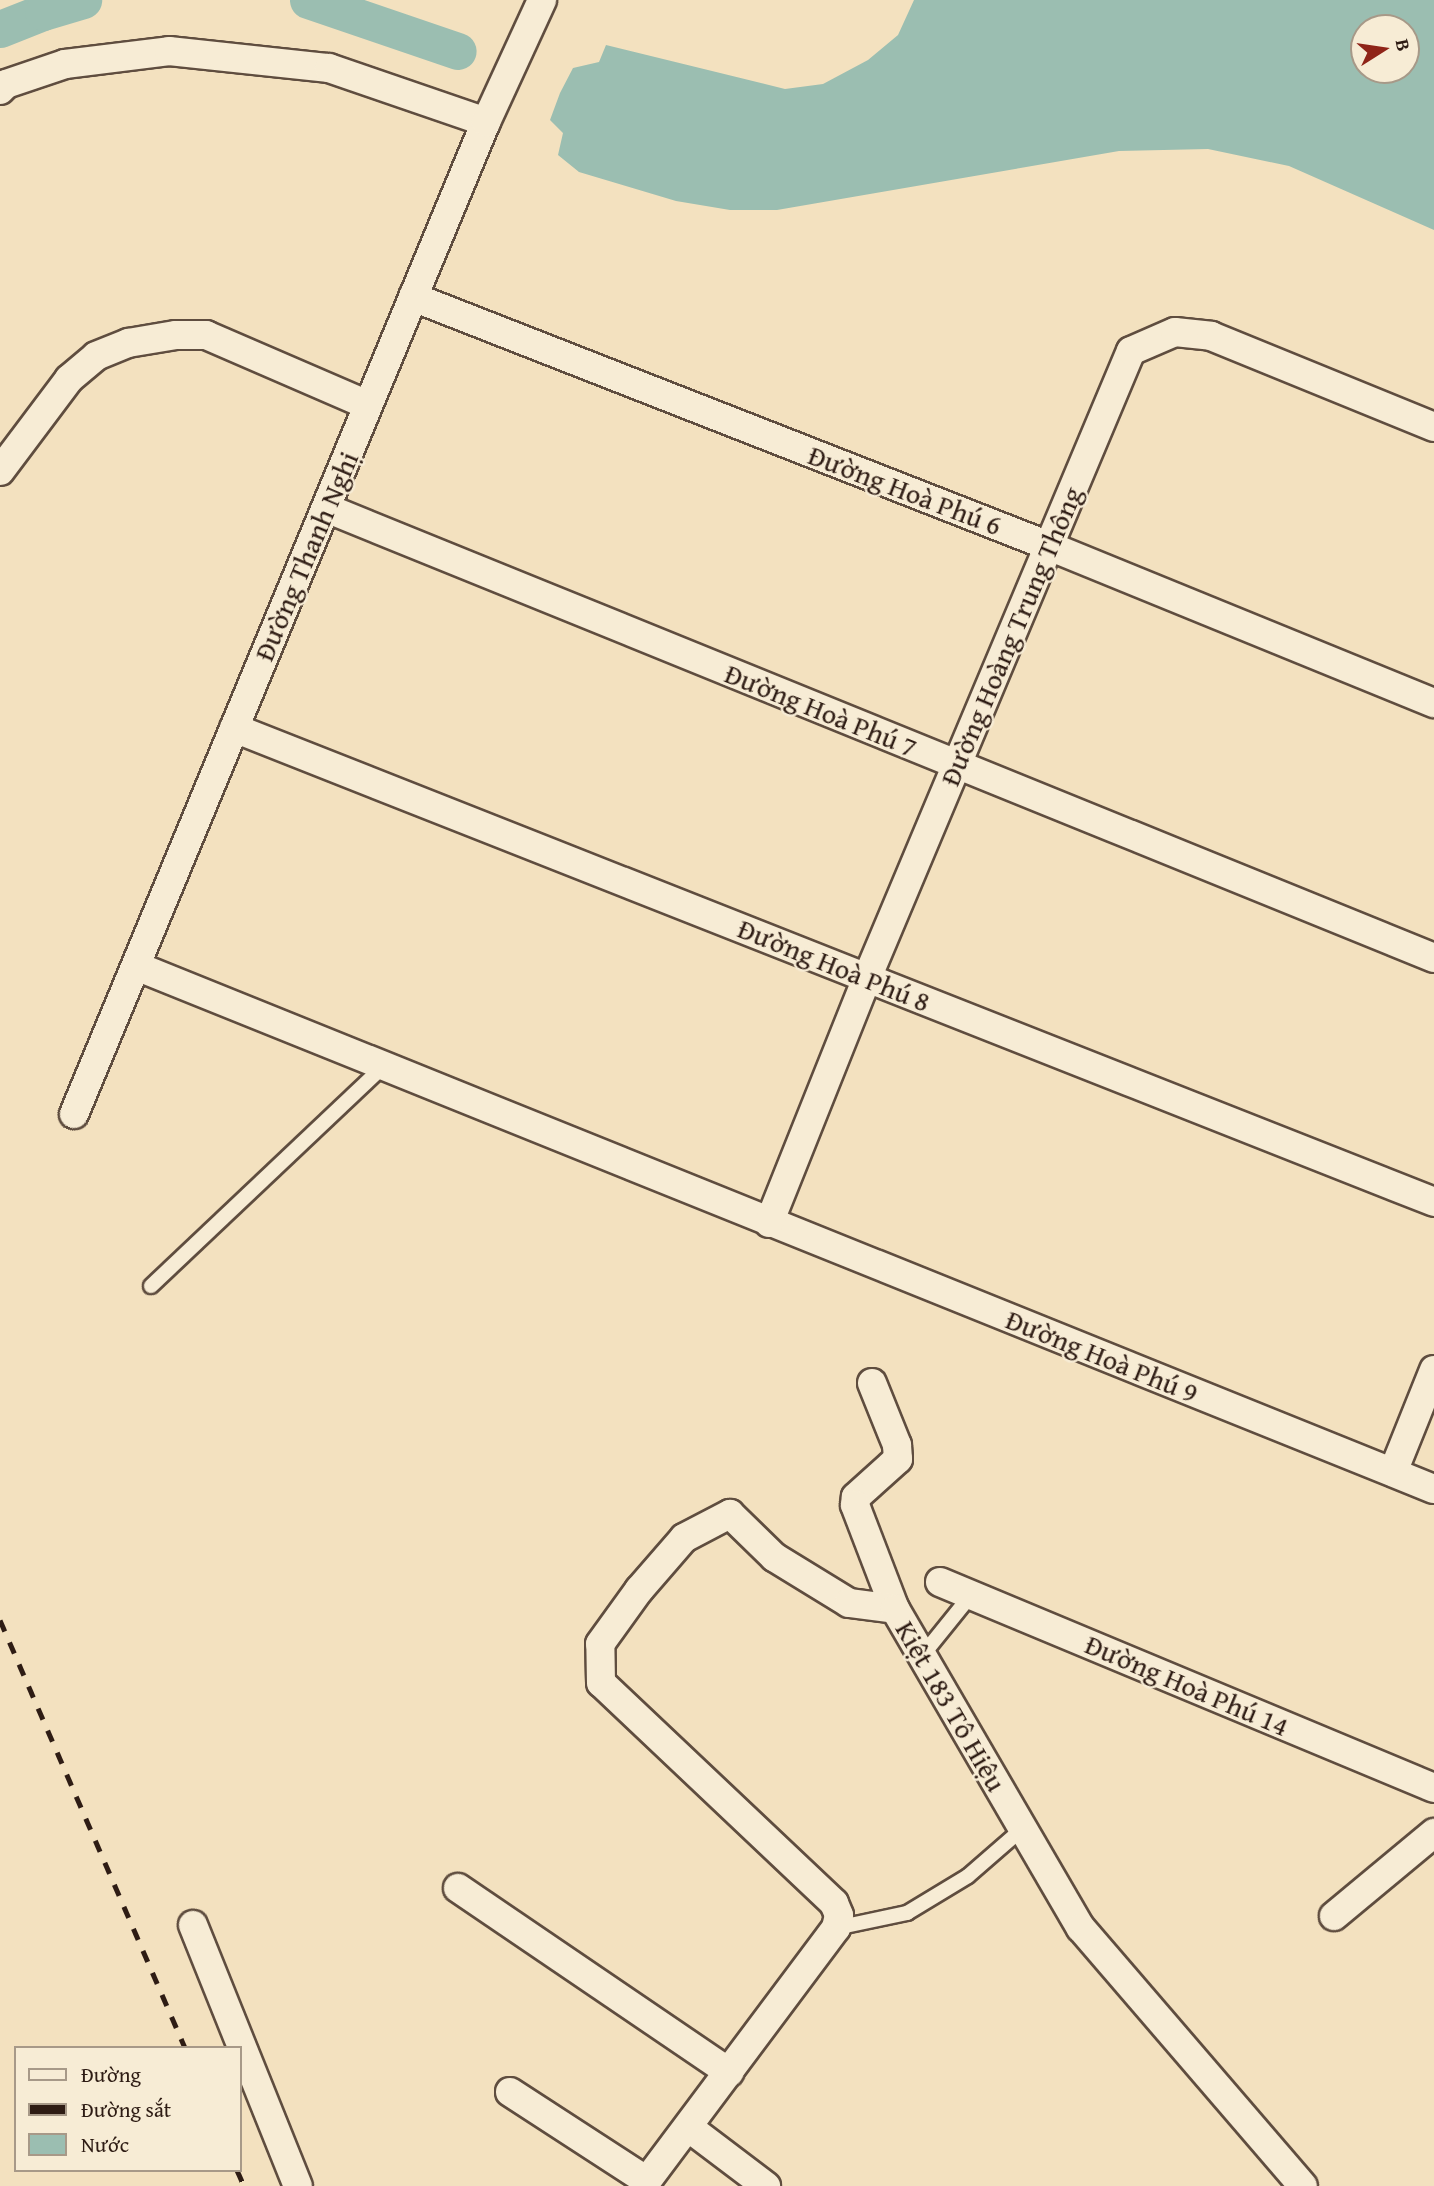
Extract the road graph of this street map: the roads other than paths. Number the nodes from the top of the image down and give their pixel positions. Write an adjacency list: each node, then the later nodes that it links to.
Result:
1 (535, 2): 3 (street, Đường Thanh Nghị)
2 (0, 90): 3 (street)
3 (486, 122): 4 (street, Đường Thanh Nghị)
4 (413, 297): 5 (street, Đường Thanh Nghị); 9 (street, Đường Hoà Phú 6)
5 (368, 405): 7 (street); 8 (street, Đường Thanh Nghị)
6 (1434, 427): 9 (street, Đường Hoàng Trung Thông)
7 (0, 473)
8 (326, 508): 11 (street, Đường Thanh Nghị); 12 (street, Đường Hoà Phú 7)
9 (1049, 547): 10 (street, Đường Hoà Phú 6); 12 (street, Đường Hoàng Trung Thông)
10 (1434, 703)
11 (234, 728): 14 (street, Đường Thanh Nghị); 15 (street, Đường Hoà Phú 8)
12 (957, 765): 13 (street, Đường Hoà Phú 7); 15 (street, Đường Hoàng Trung Thông)
13 (1434, 958)
14 (136, 965): 16 (street, Đường Hoà Phú 9); 17 (street, Đường Thanh Nghị)
15 (867, 978): 18 (street, Đường Hoà Phú 8); 19 (street, Đường Hoàng Trung Thông)
16 (384, 1066): 19 (street, Đường Hoà Phú 9); 20 (lane)
17 (74, 1114)
18 (1434, 1202)
19 (769, 1223): 23 (street, Đường Hoà Phú 9)
20 (151, 1286)
21 (1434, 1370): 23 (street)
22 (872, 1383): 27 (street)
23 (1393, 1472): 24 (street, Đường Hoà Phú 9)
24 (1434, 1489)
25 (940, 1582): 26 (street, Đường Hoà Phú 14)
26 (971, 1595): 28 (lane); 29 (street, Đường Hoà Phú 14)
27 (895, 1609): 28 (street, Kiệt 183 Tô Hiệu); 35 (street, Kiệt 183 Tô Hiệu)
28 (921, 1657): 30 (street, Kiệt 183 Tô Hiệu)
29 (1434, 1788)
30 (1022, 1829): 35 (lane); 44 (street, Kiệt 183 Tô Hiệu)
31 (1434, 1833): 33 (street)
32 (458, 1888): 38 (street)
33 (1334, 1916)
34 (193, 1925): 36 (street)
35 (836, 1928): 38 (street)
36 (242, 2046)
37 (242, 2047): 42 (street)
38 (729, 2072): 40 (street)
39 (510, 2092): 41 (street)
40 (688, 2127): 41 (street); 43 (street)
41 (645, 2184)
42 (298, 2186)
43 (766, 2186)
44 (1303, 2186)

